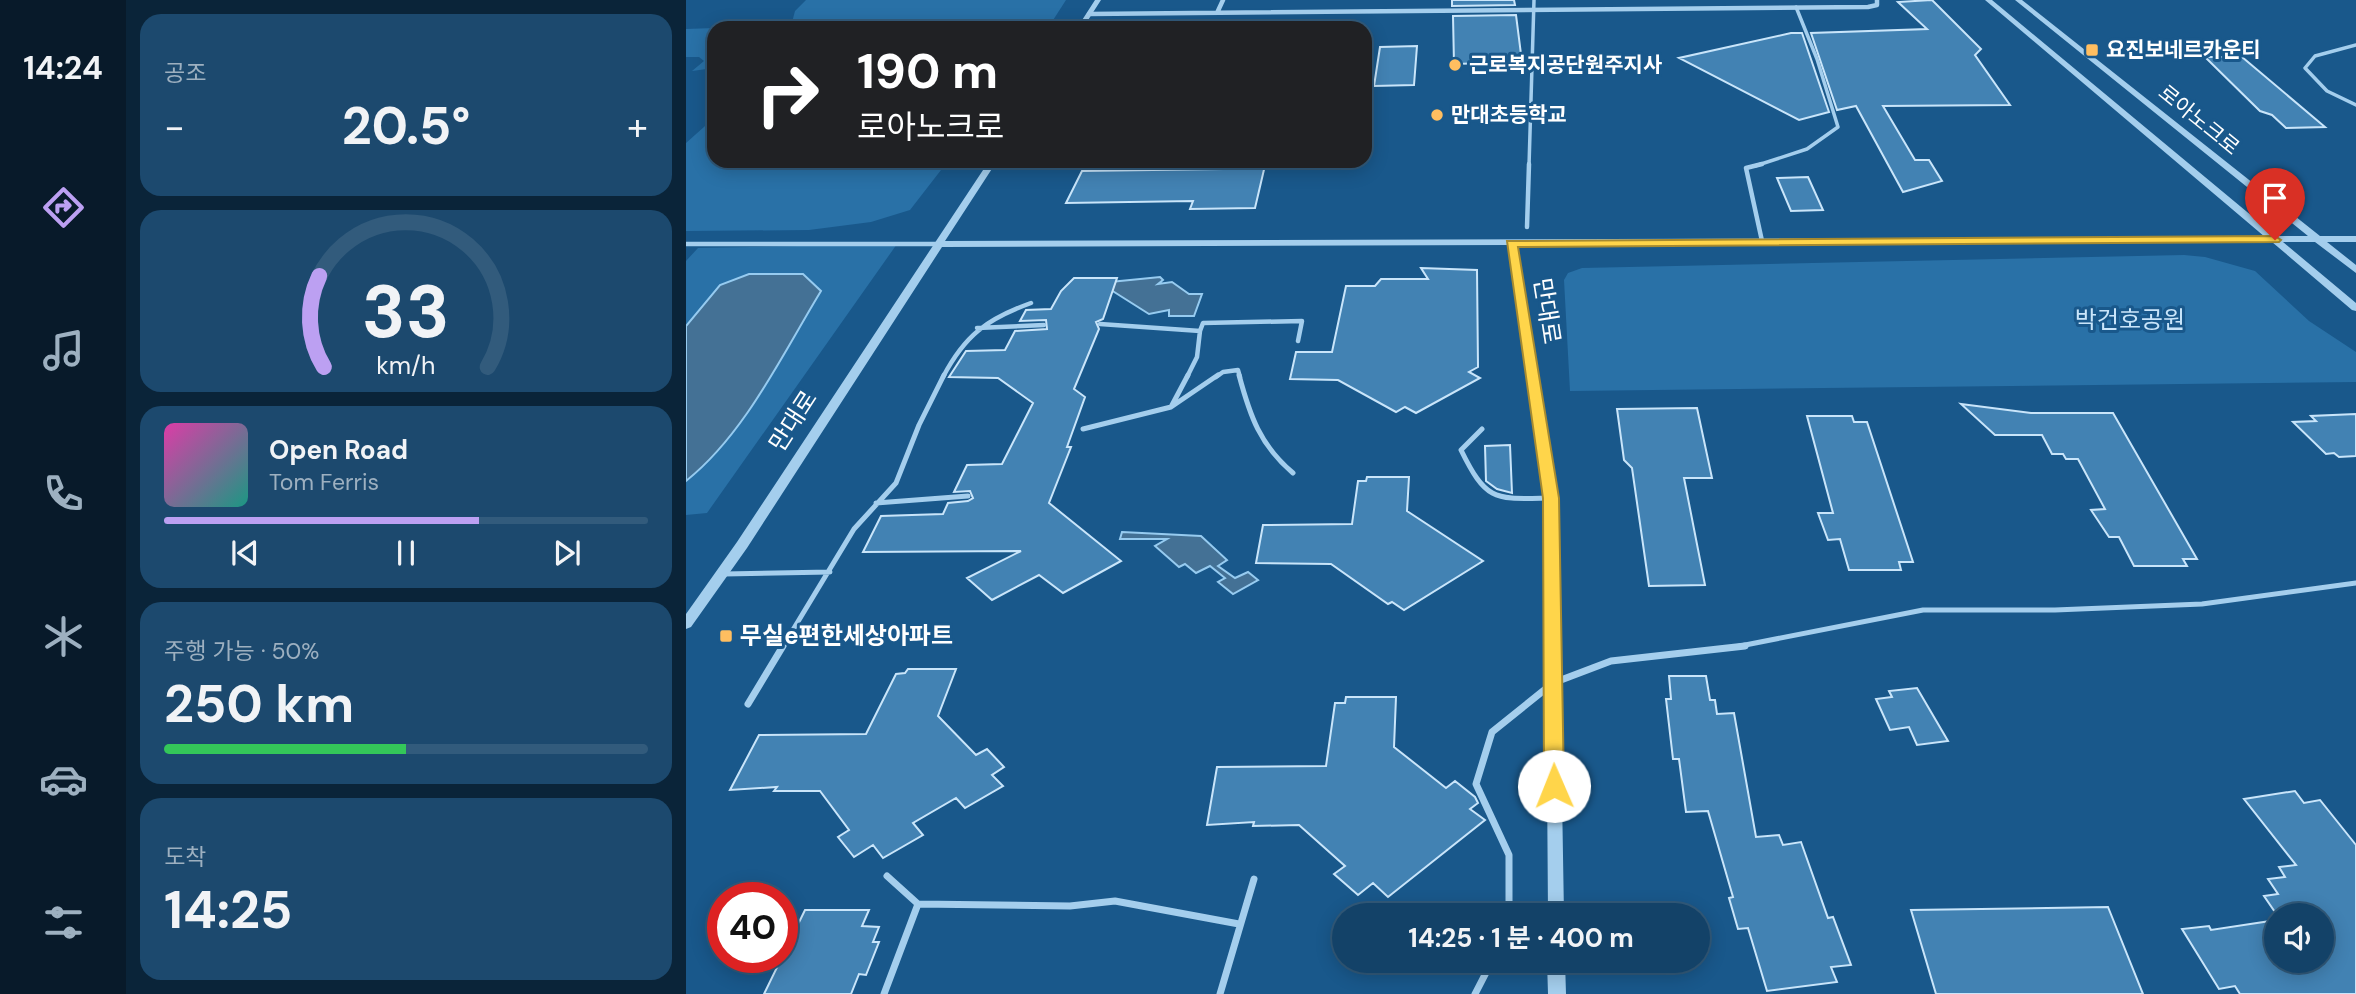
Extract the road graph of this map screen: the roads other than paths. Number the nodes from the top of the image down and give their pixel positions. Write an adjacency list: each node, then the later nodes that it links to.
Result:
1 (1098, 0): 14 (street)
2 (1223, 0): 13 (street)
3 (1425, 0): 12 (street)
4 (1534, 0): 11 (street)
5 (1637, 0): 10 (street)
6 (1877, 0): 9 (street)
7 (1988, 0): 22 (street, 로아노크로)
8 (2018, 0): 20 (street, 로아노크로)
9 (1796, 7): 10 (street); 23 (lane)
10 (1640, 9): 11 (street)
11 (1534, 10): 12 (street); 19 (street)
12 (1425, 11): 13 (street)
13 (1217, 13): 14 (street)
14 (1089, 14): 15 (street)
15 (1084, 21)
16 (2356, 46): 17 (lane)
17 (2356, 105)
18 (988, 168): 26 (street, 만대로)
19 (1527, 227)
20 (2318, 239): 21 (street); 22 (street); 27 (street, 로아노크로)
21 (2356, 239)
22 (2275, 240): 23 (street); 29 (street, 로아노크로)
23 (1762, 241): 24 (street)
24 (1512, 243): 26 (street); 40 (street, 만대로)
25 (686, 244): 26 (lane)
26 (939, 244): 43 (street, 만대로)
27 (2356, 270)
28 (1031, 303): 32 (lane)
29 (2356, 307)
30 (1100, 324): 33 (lane)
31 (1044, 325): 32 (lane)
32 (977, 328): 41 (lane)
33 (1200, 331): 34 (lane); 35 (lane)
34 (1298, 341)
35 (1171, 407): 36 (lane); 38 (lane)
36 (1083, 429)
37 (1482, 429): 40 (lane)
38 (1293, 474)
39 (968, 496): 41 (lane)
40 (1551, 498): 46 (street, 만대로)
41 (876, 503): 42 (lane)
42 (830, 572): 43 (lane); 47 (lane)
43 (721, 574): 45 (street, 만대로)
44 (2356, 583): 46 (lane)
45 (686, 624)
46 (1552, 683): 50 (lane); 51 (street, 만대로)
47 (748, 704)
48 (887, 876): 52 (lane)
49 (1254, 879): 53 (lane)
50 (1509, 903)
51 (1556, 903)
52 (918, 904): 53 (lane); 56 (lane)
53 (1239, 924): 57 (lane)
54 (1486, 973): 58 (lane)
55 (1556, 973): 59 (street)
56 (884, 994)
57 (1220, 994)
58 (1475, 994)
59 (1556, 994)

